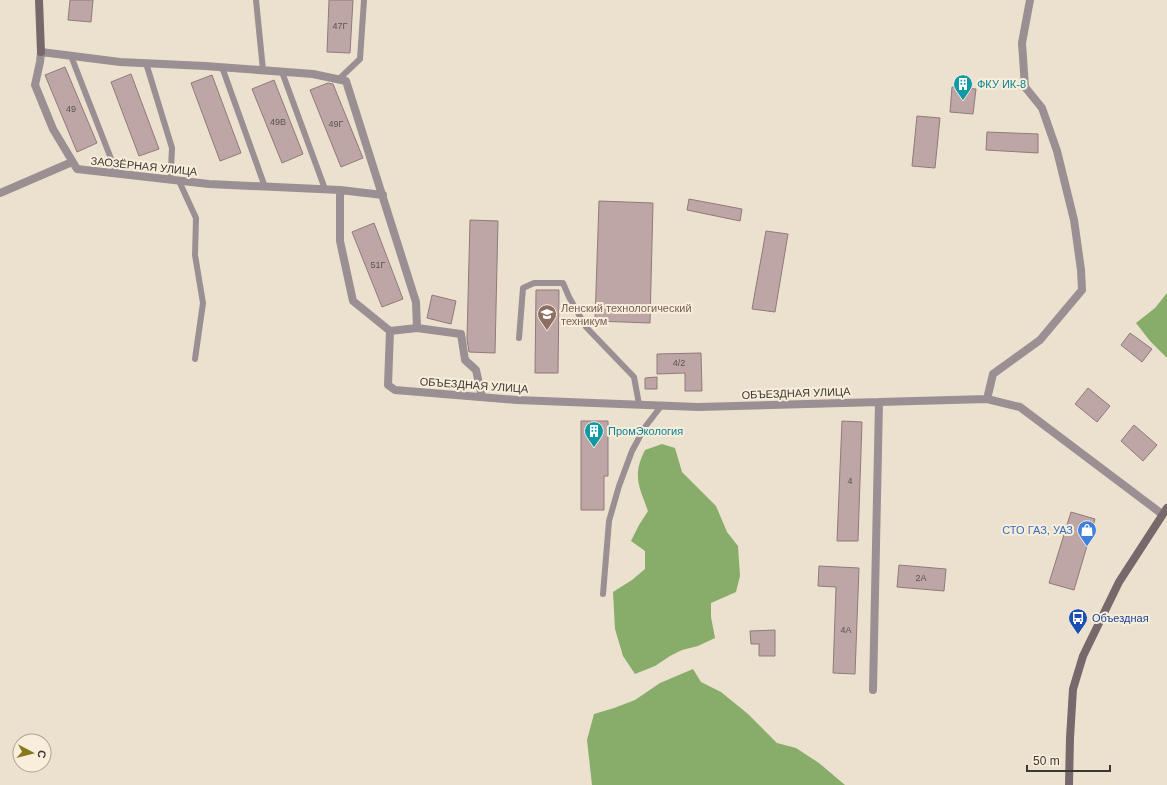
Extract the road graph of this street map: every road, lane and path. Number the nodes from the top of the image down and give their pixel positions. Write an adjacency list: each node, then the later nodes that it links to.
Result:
1 (39, 0): 5 (main road)
2 (256, 0): 9 (lane)
3 (364, 0): 11 (lane)
4 (1030, 0): 26 (street)
5 (41, 52): 6 (street); 12 (street)
6 (71, 56): 7 (street); 13 (lane)
7 (146, 63): 8 (street); 14 (lane)
8 (222, 67): 9 (street); 16 (lane)
9 (263, 70): 10 (street)
10 (282, 72): 11 (street); 17 (lane)
11 (339, 79): 20 (street)
12 (72, 162): 13 (street, ЗАОЗЁРНАЯ УЛИЦА); 19 (street)
13 (117, 174): 14 (street, ЗАОЗЁРНАЯ УЛИЦА)
14 (170, 180): 15 (street, ЗАОЗЁРНАЯ УЛИЦА)
15 (179, 181): 16 (street, ЗАОЗЁРНАЯ УЛИЦА); 24 (lane)
16 (265, 187): 17 (street, ЗАОЗЁРНАЯ УЛИЦА)
17 (324, 189): 18 (street, ЗАОЗЁРНАЯ УЛИЦА)
18 (340, 190): 20 (street, ЗАОЗЁРНАЯ УЛИЦА); 22 (street)
19 (0, 193)
20 (383, 195): 21 (street)
21 (417, 328): 22 (street); 25 (street)
22 (390, 331): 25 (street, ОБЪЕЗДНАЯ УЛИЦА)
23 (519, 338): 28 (lane)
24 (195, 359)
25 (482, 397): 28 (street, ОБЪЕЗДНАЯ УЛИЦА)
26 (987, 399): 27 (street, ОБЪЕЗДНАЯ УЛИЦА); 30 (street, ОБЪЕЗДНАЯ УЛИЦА)
27 (879, 402): 29 (street, ОБЪЕЗДНАЯ УЛИЦА); 32 (street)
28 (638, 404): 29 (street, ОБЪЕЗДНАЯ УЛИЦА)
29 (662, 405): 31 (lane)
30 (1164, 511): 33 (main road, ОБЪЕЗДНАЯ УЛИЦА)
31 (602, 594)
32 (873, 690)
33 (1069, 785)

